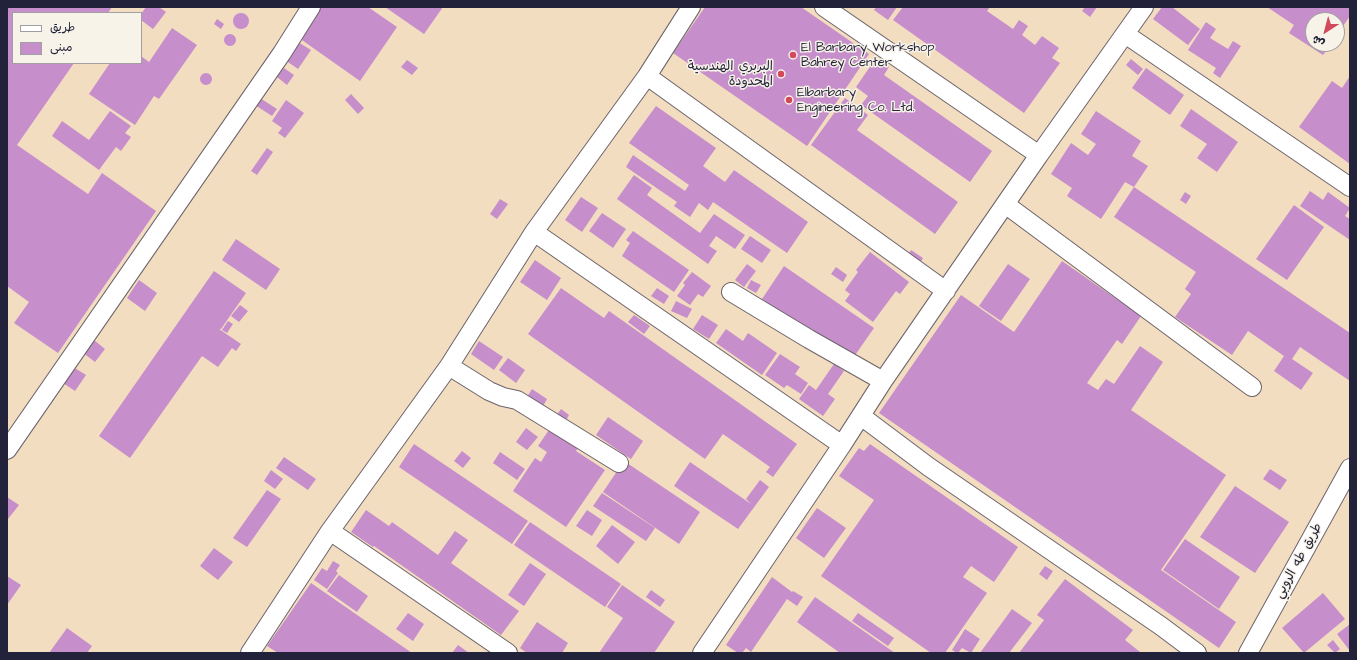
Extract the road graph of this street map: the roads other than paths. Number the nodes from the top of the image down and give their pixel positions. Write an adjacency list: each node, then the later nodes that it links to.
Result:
1 (311, 7): 18 (street)
2 (692, 7): 6 (street)
3 (824, 7): 7 (street)
4 (1144, 7): 5 (street)
5 (1125, 34): 7 (street); 8 (street)
6 (647, 76): 10 (street); 11 (street)
7 (1039, 155): 9 (street)
8 (1350, 187)
9 (1005, 204): 11 (street); 15 (street)
10 (534, 232): 13 (street); 17 (street)
11 (946, 291): 14 (street)
12 (730, 292): 14 (street)
13 (449, 366): 19 (street); 21 (street)
14 (883, 381): 16 (street)
15 (1252, 387)
16 (861, 416): 17 (street); 25 (street)
17 (842, 446): 24 (street)
18 (7, 450)
19 (619, 463)
20 (1350, 468): 26 (street, طريق طه الروبي)
21 (330, 530): 22 (street); 23 (street)
22 (250, 653)
23 (508, 653)
24 (702, 653)
25 (1197, 653)
26 (1248, 653)

